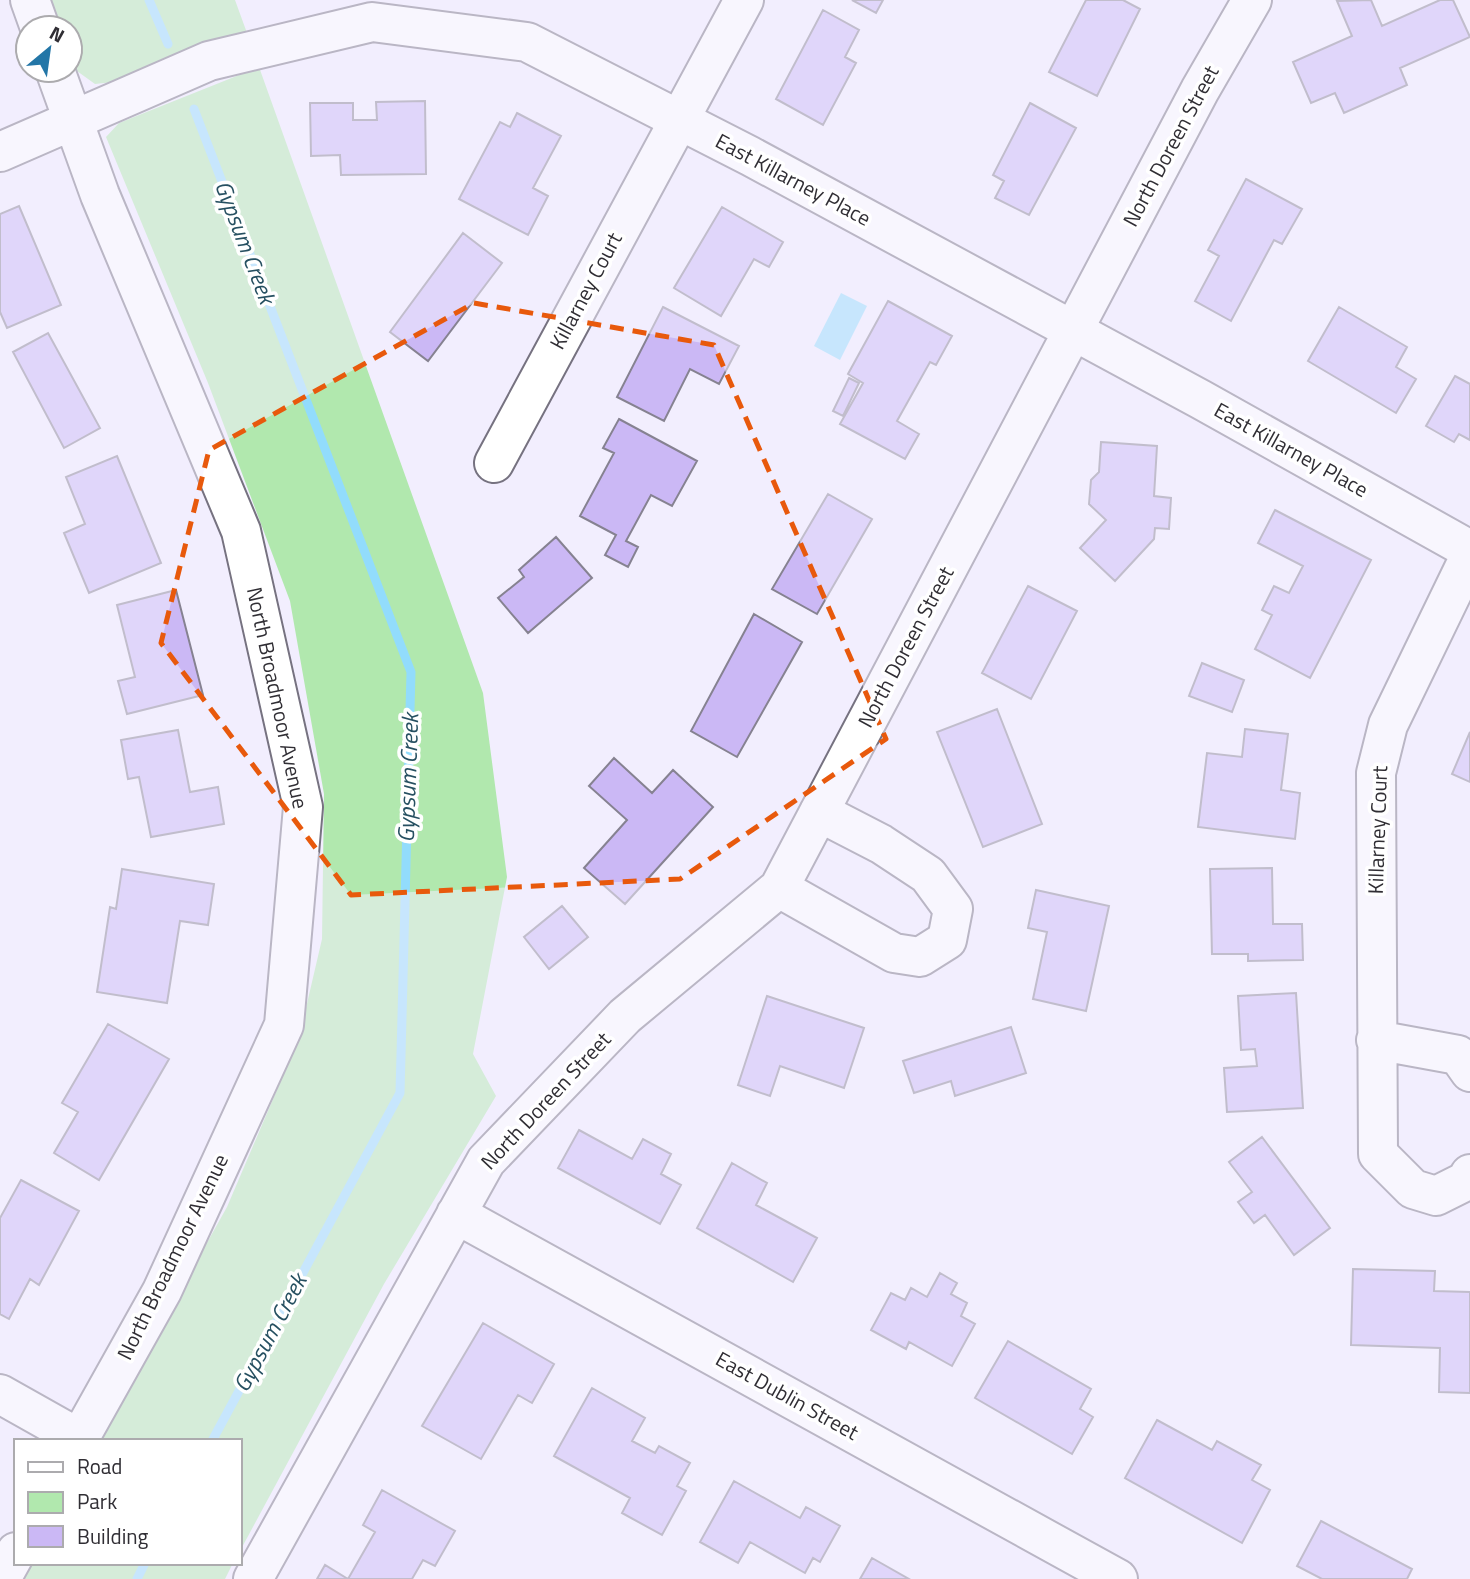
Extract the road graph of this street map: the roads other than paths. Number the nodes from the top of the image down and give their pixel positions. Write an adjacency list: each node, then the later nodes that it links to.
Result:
1 (744, 0): 5 (street, Killarney Court)
2 (1252, 0): 8 (street, North Doreen Street)
3 (435, 15): 5 (street, East Killarney Place); 6 (street, East Killarney Place)
4 (60, 84): 6 (street, North Broadmoor Avenue)
5 (679, 120): 8 (street, East Killarney Place); 9 (street, Killarney Court)
6 (73, 121): 7 (street, East Killarney Place); 20 (street, North Broadmoor Avenue)
7 (0, 152)
8 (1074, 331): 10 (street, East Killarney Place); 12 (street, North Doreen Street)
9 (494, 463)
10 (1470, 550)
11 (1470, 556): 14 (street, Killarney Court)
12 (819, 812): 13 (street, North Doreen Street); 13 (street)
13 (779, 888): 17 (street, North Doreen Street)
14 (1376, 1040): 15 (street); 16 (street, Killarney Court)
15 (1470, 1072)
16 (1470, 1174)
17 (456, 1214): 23 (street); 24 (street, East Dublin Street)
18 (0, 1394): 19 (street)
19 (77, 1439)
20 (80, 1439)
21 (14, 1556): 22 (street)
22 (1, 1579)
23 (253, 1579)
24 (1118, 1579)

